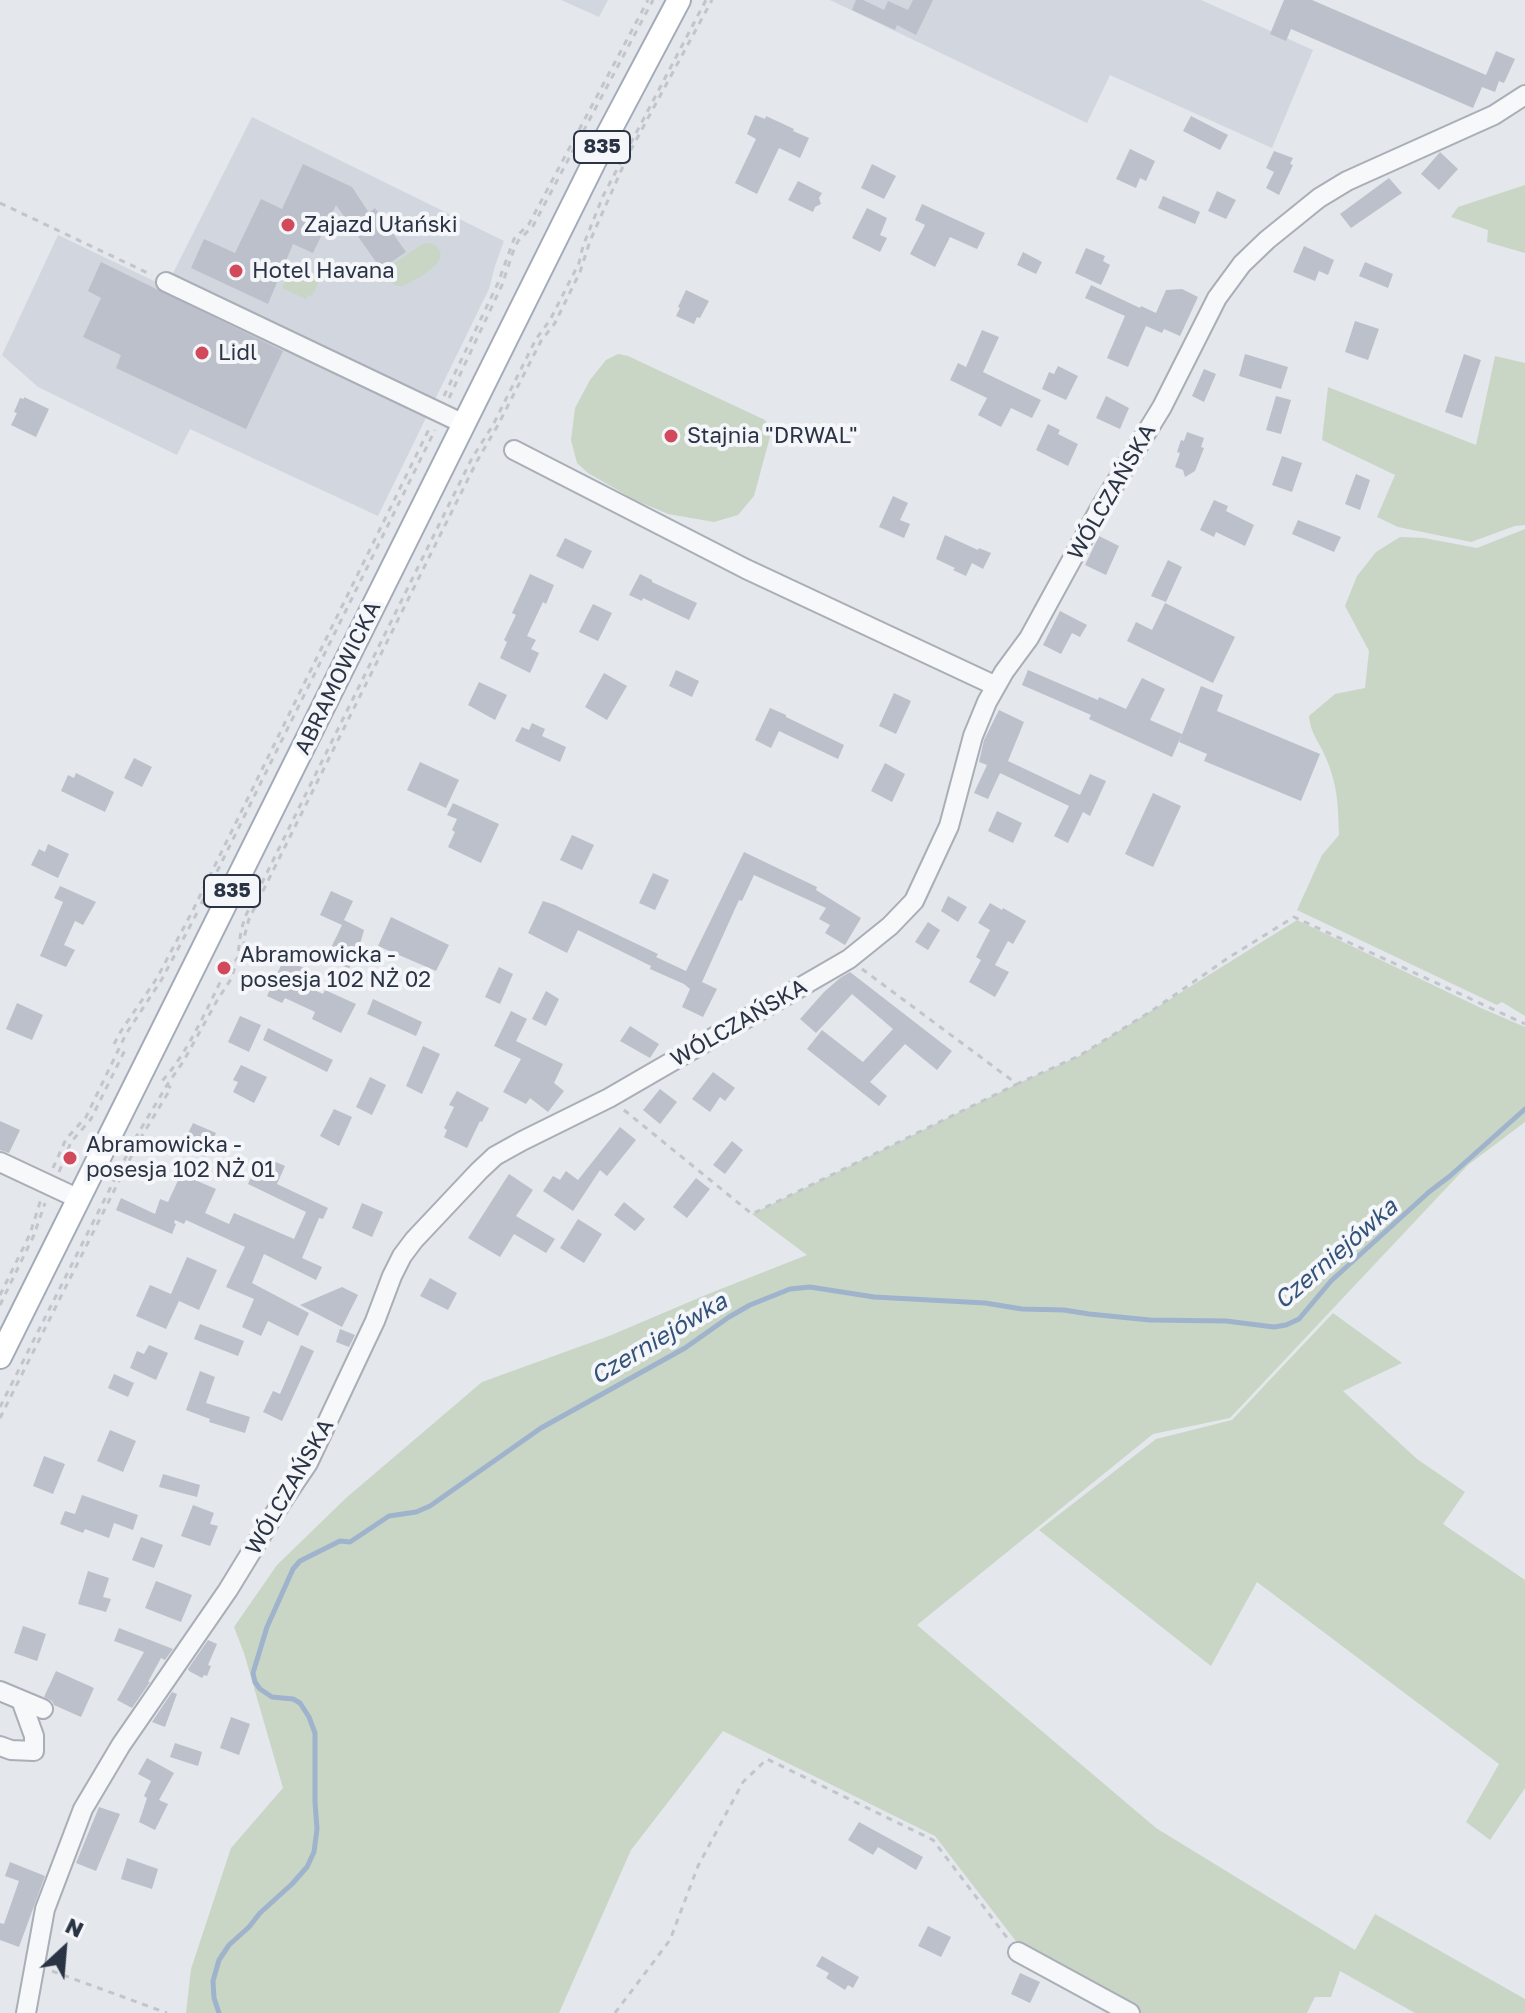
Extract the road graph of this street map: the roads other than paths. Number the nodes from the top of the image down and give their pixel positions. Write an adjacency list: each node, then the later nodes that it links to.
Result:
1 (679, 0): 4 (main road, ABRAMOWICKA / 835)
2 (1525, 95): 6 (street, WÓLCZAŃSKA)
3 (166, 282): 4 (street)
4 (464, 424): 8 (main road, ABRAMOWICKA / 835)
5 (514, 450): 6 (street)
6 (996, 686): 15 (street, WÓLCZAŃSKA)
7 (0, 1162): 8 (street)
8 (79, 1199): 9 (main road, ABRAMOWICKA / 835)
9 (0, 1357)
10 (0, 1691): 11 (street)
11 (21, 1700): 12 (street); 13 (street)
12 (43, 1709)
13 (0, 1746)
14 (1018, 1952): 16 (street)
15 (26, 2013)
16 (1130, 2013)

